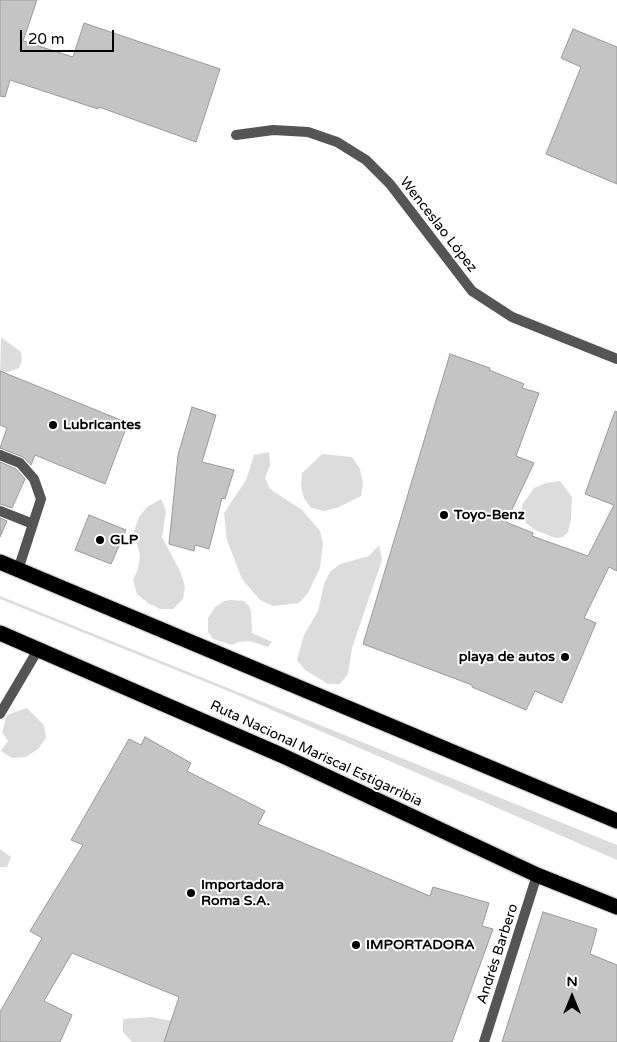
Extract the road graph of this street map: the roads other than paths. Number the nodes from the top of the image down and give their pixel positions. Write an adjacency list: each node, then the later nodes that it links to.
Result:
1 (236, 135): 2 (street, Wenceslao López)
2 (617, 359)
3 (0, 455): 5 (street)
4 (0, 512): 5 (street)
5 (33, 524): 7 (street)
6 (0, 562): 7 (highway)
7 (18, 570): 11 (highway)
8 (0, 632): 9 (highway, Ruta Nacional Mariscal Estigarribia)
9 (39, 648): 10 (street); 12 (highway, Ruta Nacional Mariscal Estigarribia)
10 (0, 714)
11 (617, 821)
12 (537, 875): 13 (highway, Ruta Nacional Mariscal Estigarribia); 14 (street, Andrés Barbero)
13 (617, 907)
14 (484, 1042)

